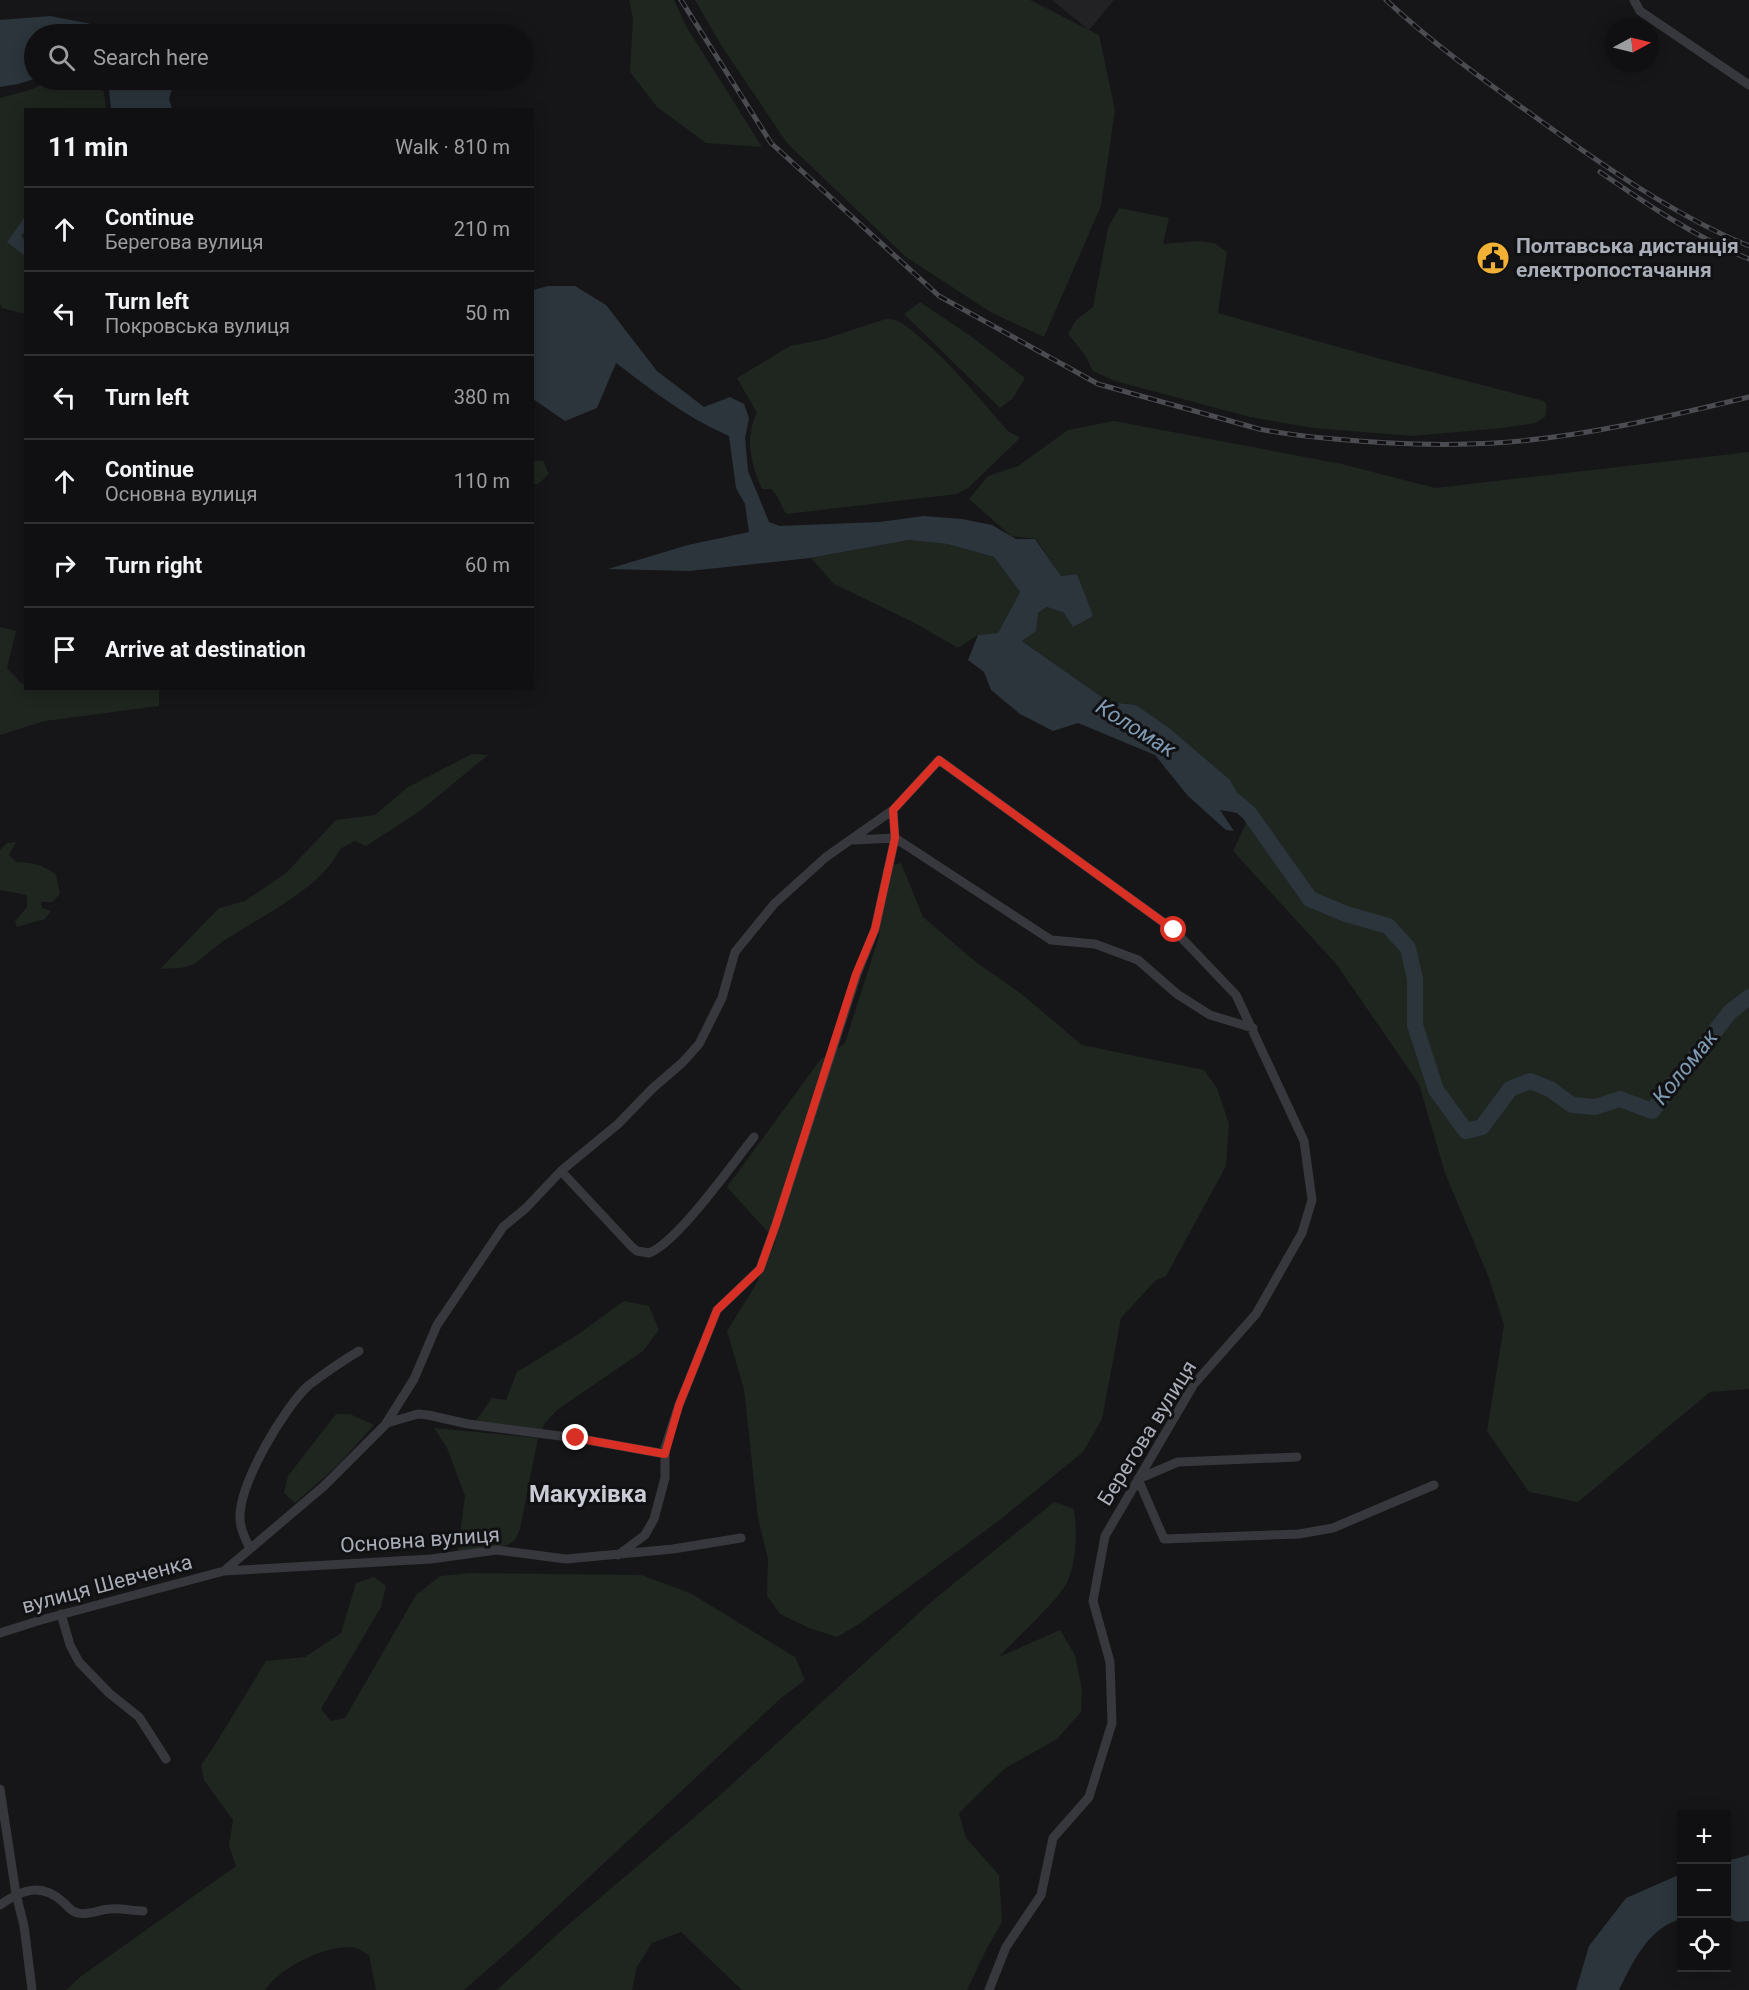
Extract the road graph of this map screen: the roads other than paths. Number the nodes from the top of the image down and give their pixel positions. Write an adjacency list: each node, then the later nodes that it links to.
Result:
1 (1634, 0): 2 (street)
2 (1749, 85)
3 (893, 810): 4 (street); 5 (street); 6 (street, Берегова вулиця)
4 (895, 838): 5 (street); 6 (street); 11 (street)
5 (853, 840): 8 (street)
6 (1253, 1028): 13 (street, Берегова вулиця)
7 (753, 1137): 8 (street)
8 (561, 1171): 10 (street)
9 (359, 1351): 16 (street)
10 (387, 1423): 11 (street); 16 (street)
11 (665, 1454): 17 (street)
12 (1297, 1457): 13 (street)
13 (1138, 1479): 14 (street); 28 (street, Берегова вулиця)
14 (1434, 1485)
15 (741, 1538): 17 (street, Основна вулиця)
16 (250, 1548): 18 (street)
17 (618, 1555): 18 (street, Основна вулиця)
18 (224, 1571): 19 (street, вулиця Шевченка)
19 (61, 1614): 20 (street, вулиця Шевченка); 21 (street)
20 (0, 1633)
21 (166, 1759)
22 (0, 1789): 23 (street)
23 (2, 1821): 24 (street)
24 (16, 1894): 25 (street); 26 (street); 27 (street)
25 (0, 1905)
26 (143, 1911)
27 (32, 1990)
28 (988, 1990)

